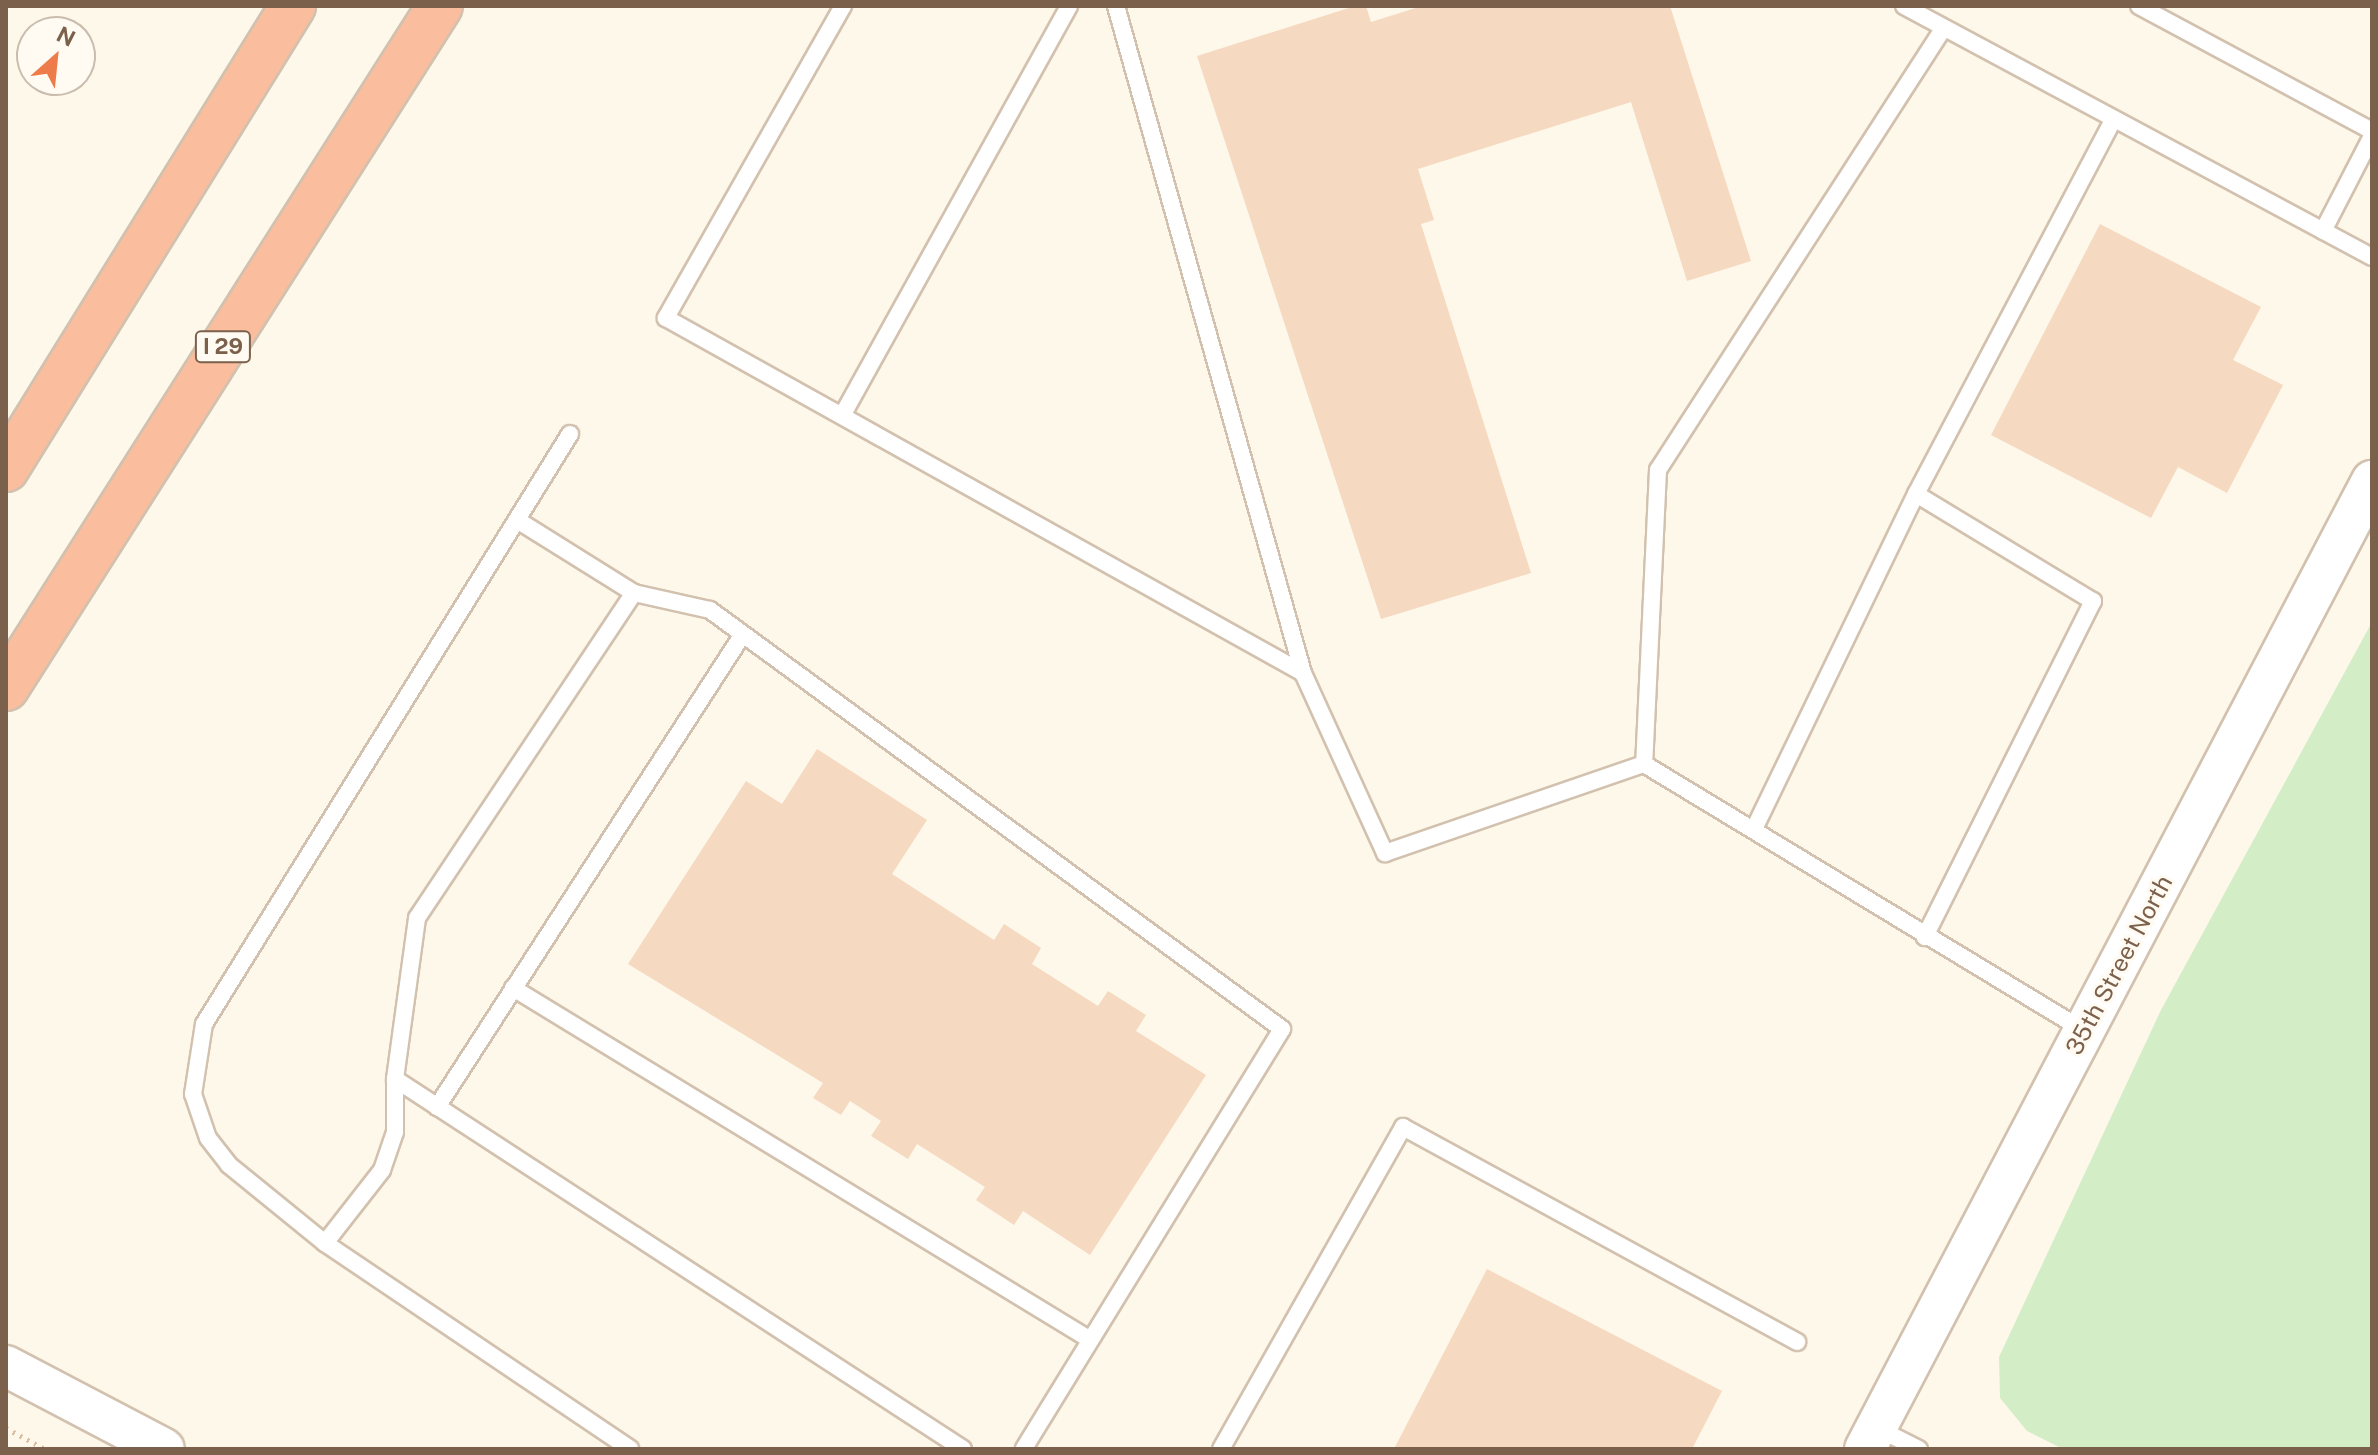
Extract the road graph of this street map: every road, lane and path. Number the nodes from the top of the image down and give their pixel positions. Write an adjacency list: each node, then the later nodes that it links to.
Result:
1 (293, 6): 15 (highway)
2 (440, 6): 22 (highway, I 29)
3 (843, 6): 13 (lane)
4 (1069, 6): 13 (lane)
5 (1116, 6): 21 (lane)
6 (1904, 6): 8 (lane)
7 (2139, 6): 10 (lane)
8 (1943, 29): 9 (lane); 23 (lane)
9 (2113, 120): 11 (lane); 17 (lane)
10 (2372, 134): 11 (lane)
11 (2323, 231): 12 (lane)
12 (2372, 257)
13 (843, 414): 21 (lane)
14 (570, 434): 18 (lane)
15 (6, 469)
16 (2372, 481): 27 (street, 35th Street North)
17 (1916, 494): 24 (lane); 25 (lane)
18 (517, 520): 19 (lane); 30 (lane)
19 (634, 593): 20 (lane); 28 (lane)
20 (743, 634): 26 (lane); 31 (lane)
21 (1303, 673): 23 (lane)
22 (6, 688)
23 (1644, 764): 24 (lane)
24 (1754, 829): 25 (lane)
25 (1925, 937): 27 (lane)
26 (513, 988): 29 (lane); 31 (lane)
27 (2085, 1031): 35 (street, 35th Street North)
28 (395, 1079): 29 (lane); 30 (lane)
29 (437, 1107): 39 (lane)
30 (325, 1243): 38 (lane)
31 (1089, 1339): 40 (lane)
32 (1797, 1342): 41 (lane)
33 (6, 1366): 37 (street)
34 (6, 1428): 36 (path)
35 (1870, 1438): 42 (lane)
36 (45, 1449)
37 (164, 1449)
38 (630, 1449)
39 (963, 1449)
40 (1024, 1449)
41 (1221, 1449)
42 (1919, 1449)

